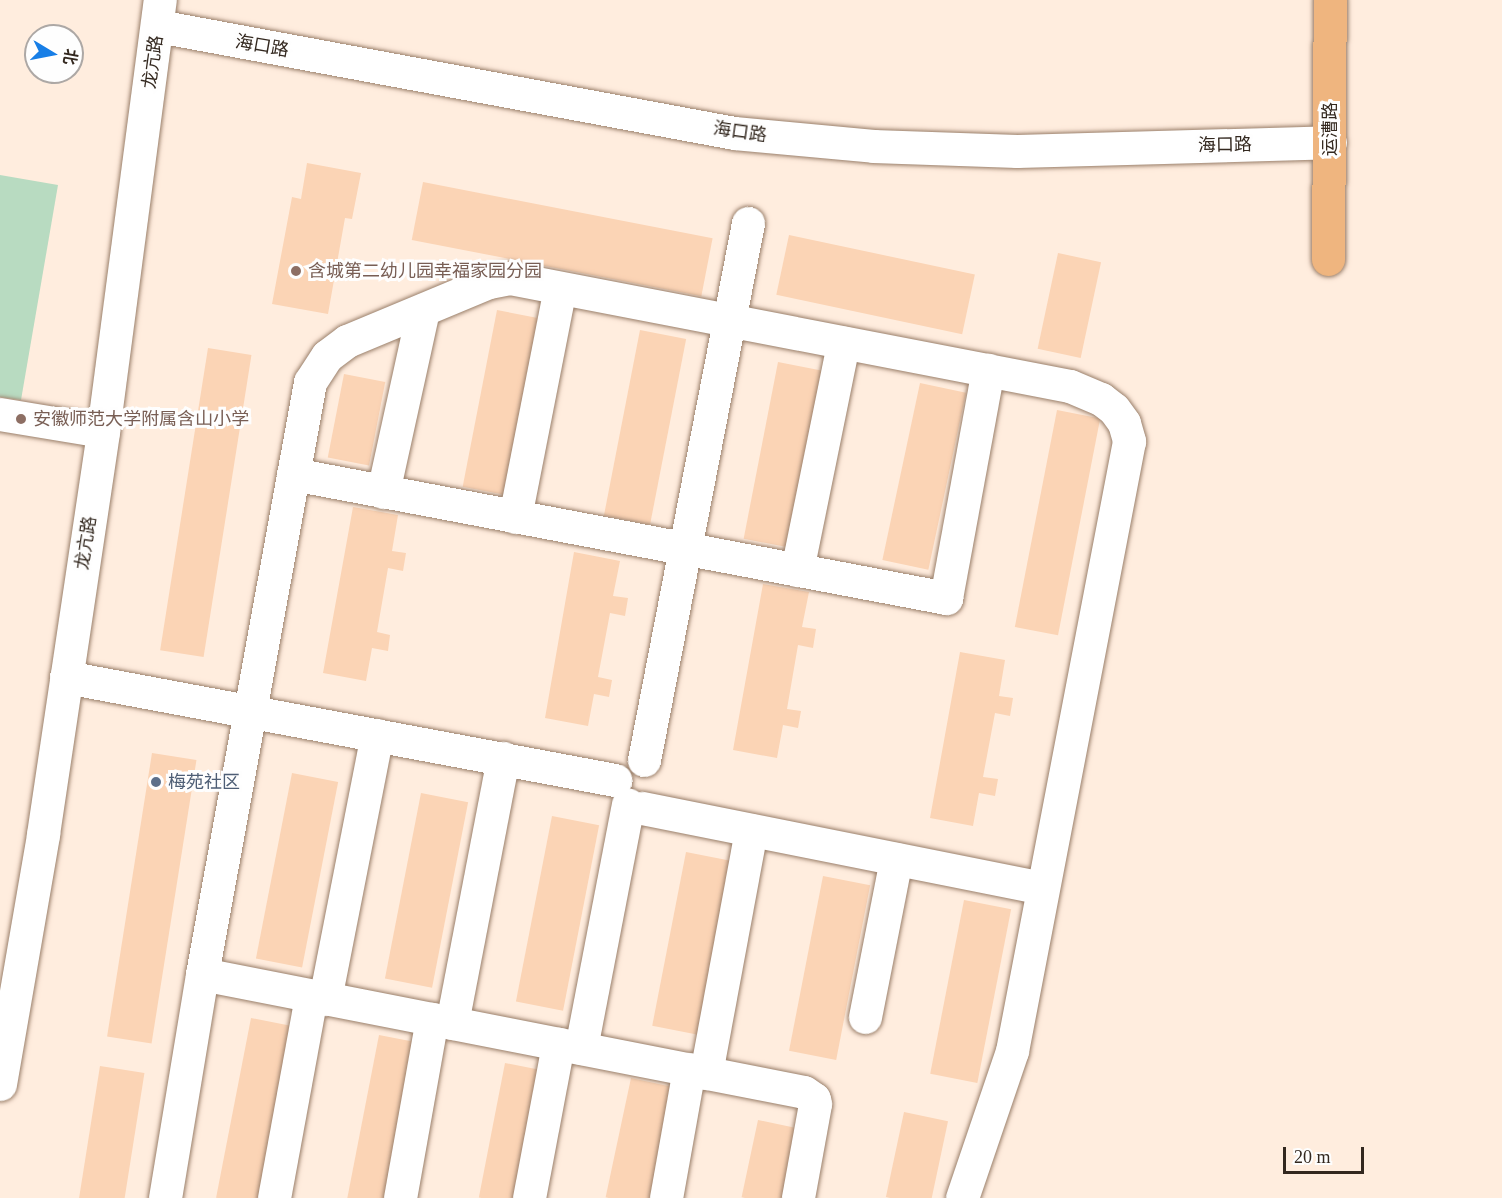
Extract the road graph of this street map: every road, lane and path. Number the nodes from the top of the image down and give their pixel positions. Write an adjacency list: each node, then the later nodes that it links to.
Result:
1 (1330, 0): 3 (main road, 运漕路)
2 (159, 13): 3 (street, 海口路); 12 (street, 龙亢路)
3 (1330, 142): 5 (main road, 运漕路)
4 (748, 223): 8 (street)
5 (1328, 259)
6 (560, 288): 7 (street); 8 (street); 15 (street)
7 (423, 310): 13 (street); 14 (street)
8 (728, 320): 9 (street); 16 (street)
9 (843, 343): 10 (street); 17 (street)
10 (988, 370): 17 (street); 26 (street)
11 (0, 414): 12 (street)
12 (103, 431): 18 (street, 龙亢路)
13 (293, 474): 14 (street); 19 (street)
14 (383, 492): 15 (street)
15 (515, 517): 16 (street)
16 (684, 548): 17 (street); 22 (street)
17 (797, 570)
18 (66, 677): 19 (street); 33 (street, 龙亢路)
19 (250, 711): 20 (street); 27 (street)
20 (376, 735): 21 (street); 28 (street)
21 (503, 758): 23 (street); 30 (street)
22 (644, 760): 23 (street); 23 (street)
23 (628, 798): 24 (street); 31 (street)
24 (751, 830): 25 (street); 32 (street)
25 (896, 859): 26 (street); 29 (street)
26 (1042, 888): 40 (street)
27 (202, 974): 28 (street); 34 (street)
28 (318, 998): 30 (street); 35 (street)
29 (865, 1017)
30 (442, 1021): 31 (street); 36 (street)
31 (569, 1046): 32 (street); 37 (street)
32 (697, 1071): 38 (street); 39 (street)
33 (0, 1084)
34 (165, 1198)
35 (274, 1198)
36 (400, 1198)
37 (529, 1198)
38 (666, 1198)
39 (798, 1198)
40 (962, 1198)

